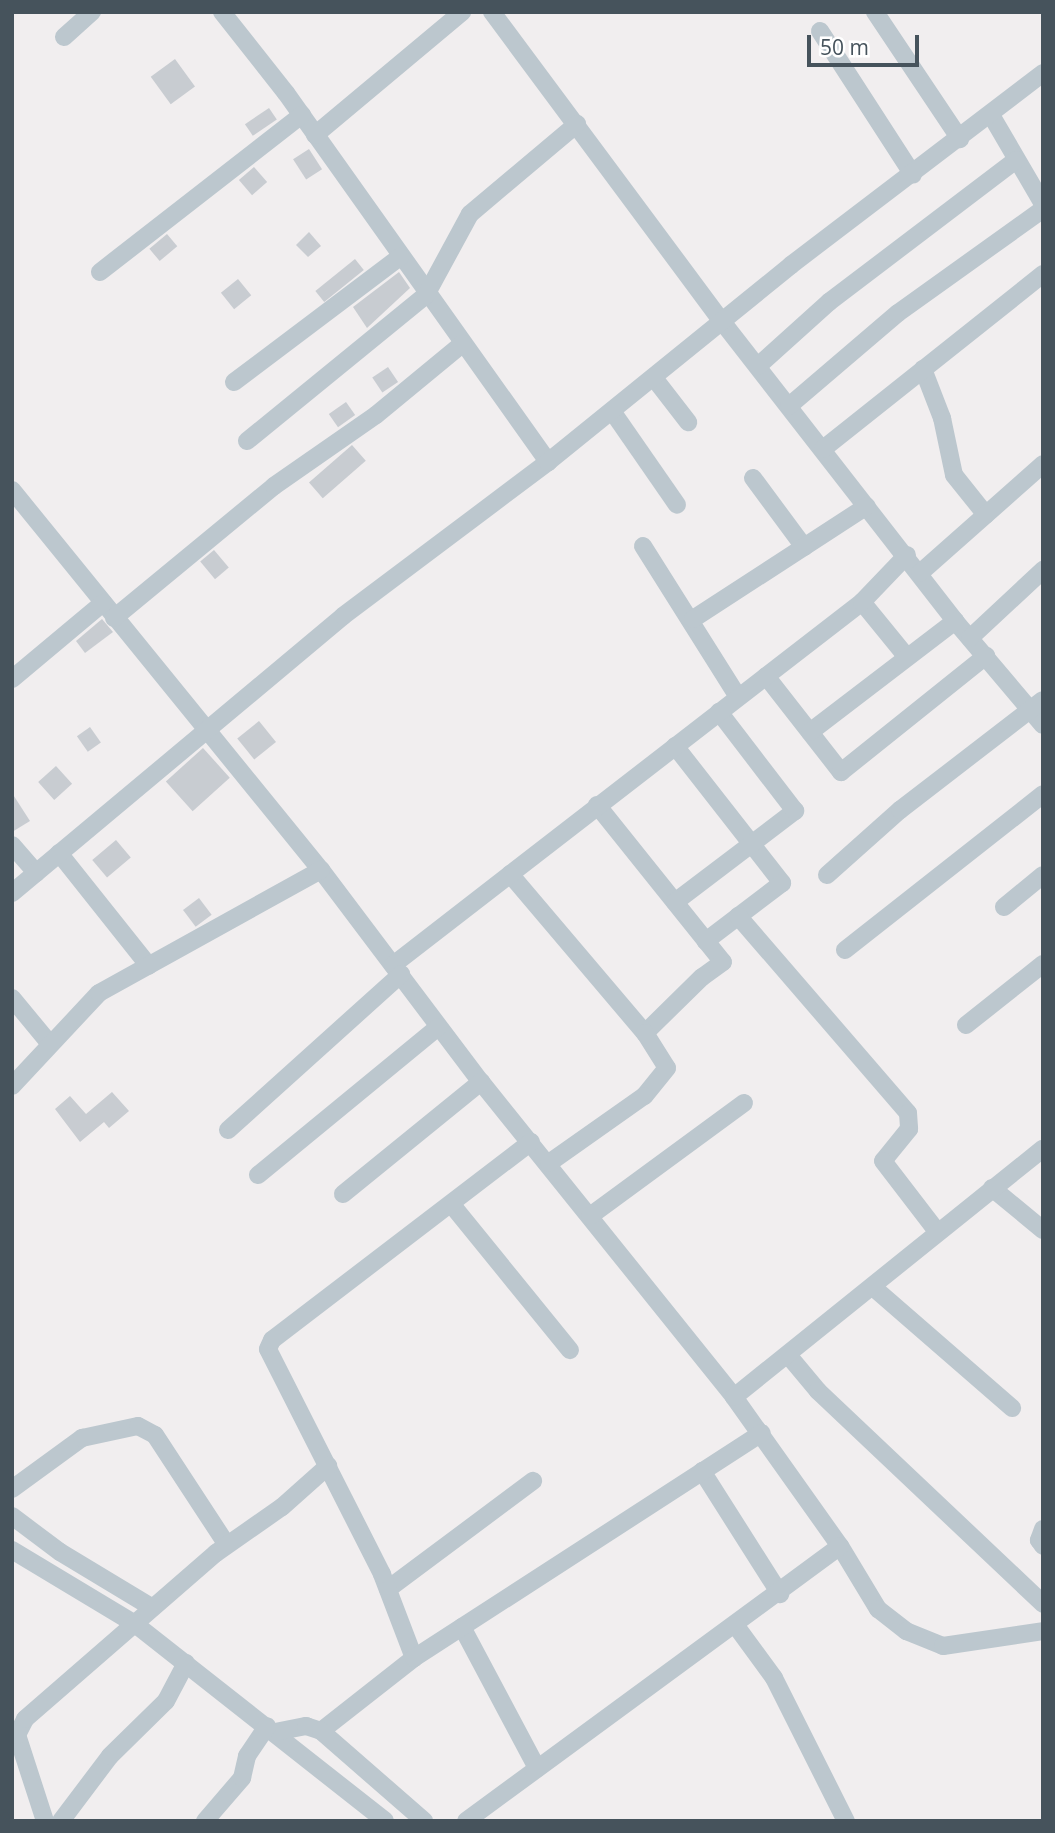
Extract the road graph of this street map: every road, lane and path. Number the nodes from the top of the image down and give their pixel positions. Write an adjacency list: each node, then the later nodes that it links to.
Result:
1 (92, 12): 7 (street)
2 (462, 12): 12 (street)
3 (492, 12): 11 (street)
4 (875, 12): 13 (street)
5 (230, 15): 9 (street)
6 (820, 31): 15 (street)
7 (64, 37)
8 (1043, 73): 10 (street)
9 (302, 115): 12 (street); 19 (street)
10 (991, 115): 13 (street); 14 (street)
11 (577, 124): 21 (street); 22 (street)
12 (315, 135): 18 (street)
13 (960, 139): 15 (street)
14 (1016, 160): 16 (street); 24 (street)
15 (913, 175): 22 (street)
16 (1043, 204)
17 (1043, 209): 28 (street)
18 (400, 257): 21 (street); 27 (street)
19 (100, 272)
20 (1043, 275): 25 (street)
21 (426, 295): 23 (street); 31 (street)
22 (724, 324): 24 (street); 26 (street)
23 (462, 344): 33 (street); 47 (street)
24 (758, 366): 28 (street)
25 (923, 369): 32 (street); 39 (street)
26 (654, 378): 29 (street); 30 (street)
27 (234, 382)
28 (789, 406): 32 (street)
29 (612, 411): 33 (street); 37 (street)
30 (688, 422)
31 (247, 441)
32 (822, 449): 38 (street)
33 (548, 462): 58 (street)
34 (1043, 464): 39 (street)
35 (753, 478): 41 (street)
36 (12, 490): 46 (street)
37 (677, 505)
38 (867, 506): 41 (street); 42 (street)
39 (986, 515): 44 (street)
40 (643, 545): 48 (street)
41 (804, 547): 48 (street)
42 (908, 555): 44 (street); 45 (street)
43 (1043, 570): 50 (street)
44 (920, 573): 49 (street)
45 (862, 602): 51 (street); 53 (street)
46 (103, 603): 47 (street); 54 (street)
47 (114, 618): 58 (street)
48 (693, 619): 55 (street)
49 (955, 621): 50 (street); 51 (street)
50 (970, 638): 52 (street)
51 (906, 656): 59 (street)
52 (986, 656): 57 (street); 59 (street)
53 (766, 676): 55 (street); 59 (street)
54 (12, 679)
55 (738, 697): 56 (street)
56 (719, 712): 60 (street); 63 (street)
57 (1039, 712): 69 (street)
58 (207, 729): 65 (street); 66 (street)
59 (810, 732)
60 (674, 746): 62 (street); 63 (street)
61 (1043, 794): 76 (street)
62 (597, 805): 68 (street); 72 (street)
63 (751, 843): 72 (street); 74 (street)
64 (12, 845): 67 (street)
65 (59, 853): 67 (street); 78 (street)
66 (321, 870): 78 (street); 79 (street)
67 (36, 873): 71 (street)
68 (510, 874): 79 (street); 83 (street)
69 (827, 875)
70 (1043, 875): 73 (street)
71 (12, 893)
72 (675, 902): 75 (street)
73 (1004, 907)
74 (738, 916): 75 (street); 97 (street)
75 (706, 941): 83 (street)
76 (845, 950)
77 (1043, 964): 81 (street)
78 (149, 965): 84 (street)
79 (397, 970): 82 (street); 88 (street)
80 (12, 998): 84 (street)
81 (966, 1025)
82 (438, 1027): 85 (street); 92 (street)
83 (645, 1033): 91 (street)
84 (50, 1044): 86 (street)
85 (481, 1082): 89 (street); 94 (street)
86 (12, 1086)
87 (744, 1103): 96 (street)
88 (228, 1130)
89 (531, 1142): 91 (street); 95 (street)
90 (1043, 1149): 93 (street)
91 (549, 1163): 96 (street)
92 (258, 1175)
93 (992, 1188): 97 (street); 98 (street)
94 (343, 1194)
95 (452, 1205): 100 (street); 105 (street)
96 (590, 1216): 102 (street)
97 (936, 1230): 99 (street)
98 (1043, 1230)
99 (873, 1288): 101 (street); 103 (street)
100 (570, 1350)
101 (788, 1355): 102 (street); 117 (street)
102 (734, 1397): 104 (street)
103 (1012, 1408)
104 (762, 1433): 106 (street); 112 (street)
105 (328, 1466): 111 (street); 115 (street)
106 (702, 1471): 116 (street); 121 (street)
107 (533, 1481): 115 (street)
108 (12, 1489): 111 (street)
109 (12, 1516): 118 (street)
110 (1043, 1529): 113 (street)
111 (227, 1545): 118 (street)
112 (840, 1546): 116 (street); 122 (street)
113 (1043, 1546)
114 (12, 1550): 119 (street)
115 (388, 1589): 123 (street)
116 (780, 1594): 120 (street)
117 (1043, 1604)
118 (151, 1607): 119 (street)
119 (135, 1625): 124 (street); 128 (street)
120 (736, 1626): 127 (street); 134 (street)
121 (462, 1627): 123 (street); 127 (street)
122 (1043, 1631)
123 (414, 1658): 126 (street)
124 (186, 1663): 125 (street); 129 (street)
125 (271, 1729): 126 (street); 130 (street); 131 (street)
126 (321, 1731): 132 (street)
127 (537, 1768): 133 (street)
128 (45, 1821)
129 (61, 1821)
130 (205, 1821)
131 (385, 1821)
132 (424, 1821)
133 (466, 1821)
134 (846, 1821)

